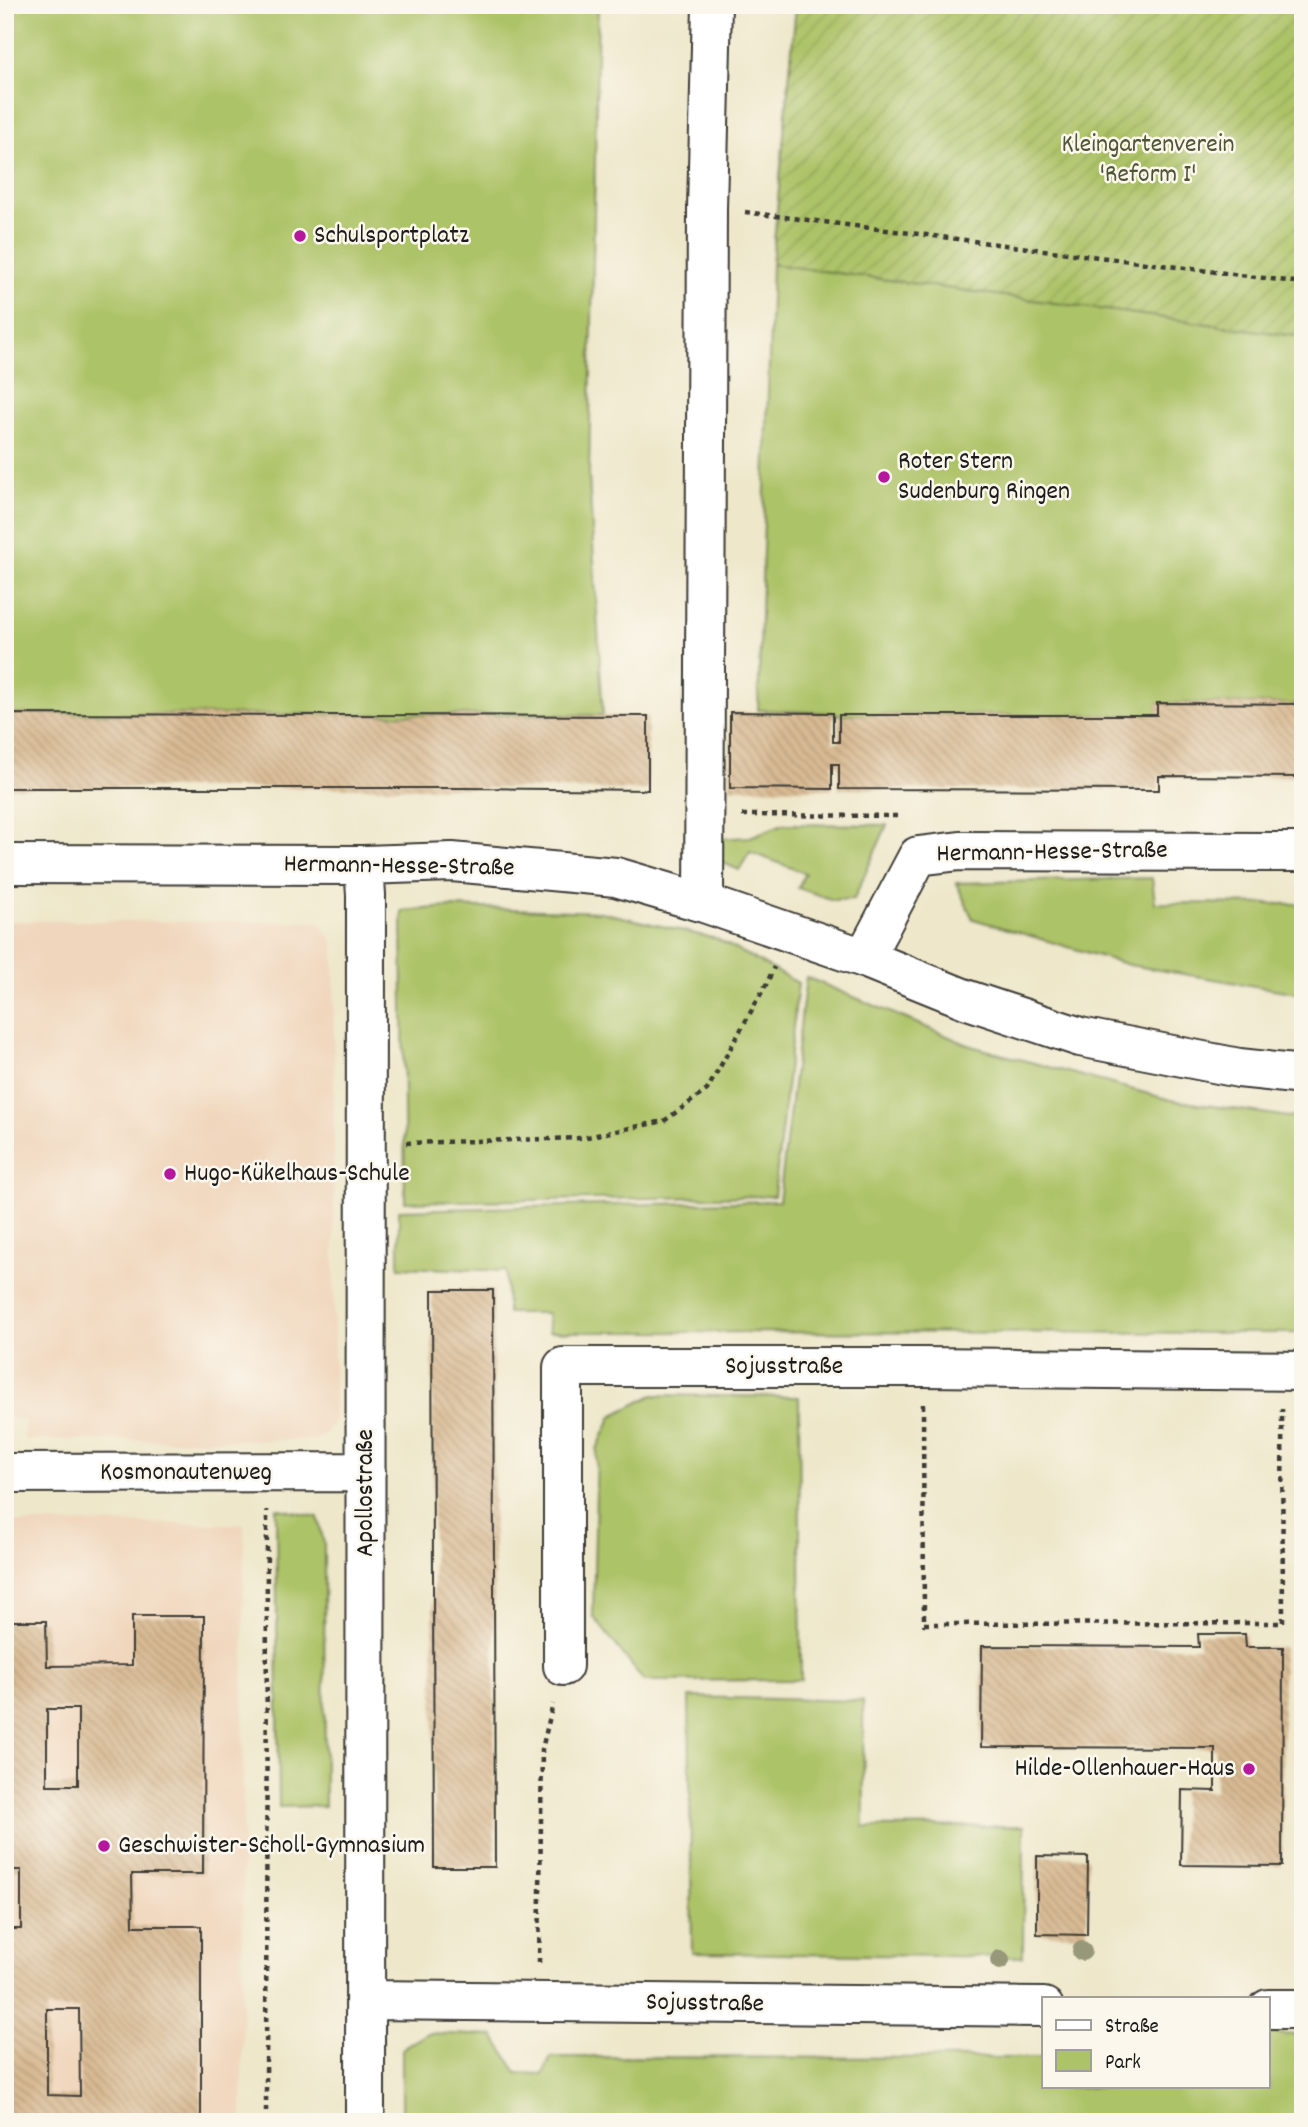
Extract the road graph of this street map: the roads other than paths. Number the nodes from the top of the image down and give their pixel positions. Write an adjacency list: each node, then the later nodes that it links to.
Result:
1 (712, 5): 5 (street)
2 (1303, 852): 6 (street, Hermann-Hesse-Straße)
3 (5, 864): 4 (street, Hermann-Hesse-Straße)
4 (364, 865): 5 (street, Hermann-Hesse-Straße); 9 (street, Apollostraße)
5 (704, 903): 6 (street, Hermann-Hesse-Straße)
6 (864, 958): 7 (street, Hermann-Hesse-Straße)
7 (1303, 1075)
8 (1292, 1370): 11 (street, Sojusstraße)
9 (366, 1472): 10 (street, Kosmonautenweg); 12 (street, Apollostraße)
10 (5, 1473)
11 (563, 1666)
12 (366, 2000): 13 (street, Sojusstraße); 16 (street, Apollostraße)
13 (1042, 2007)
14 (1270, 2009): 15 (street)
15 (1303, 2009)
16 (365, 2122)

